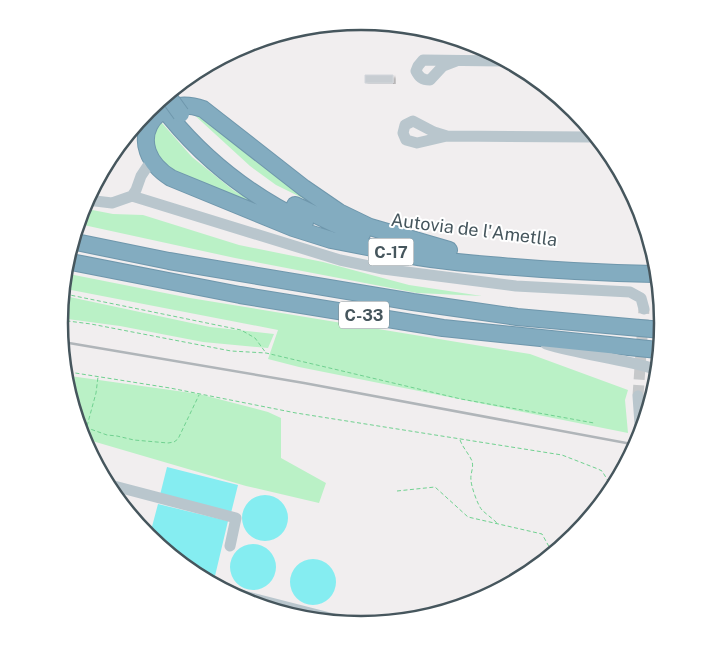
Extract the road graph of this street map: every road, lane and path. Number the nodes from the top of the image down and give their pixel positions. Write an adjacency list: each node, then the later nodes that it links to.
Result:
1 (456, 60): 2 (street)
2 (492, 61)
3 (170, 101): 5 (highway, C-17, bridge)
4 (165, 106): 5 (highway, C-17)
5 (176, 115): 12 (highway, C-17); 13 (highway, Autovia de l'Ametlla / C-17)
6 (447, 136): 7 (street)
7 (587, 136)
8 (151, 161): 9 (street); 12 (highway); 13 (highway)
9 (132, 196): 10 (street); 18 (street)
10 (95, 201)
11 (80, 243): 20 (highway, C-33)
12 (383, 250): 16 (highway, C-17)
13 (449, 250): 15 (highway, Autovia de l'Ametlla / C-17)
14 (75, 263): 21 (highway, C-33)
15 (649, 264)
16 (650, 274)
17 (70, 295): 23 (path)
18 (644, 309)
19 (68, 321): 23 (path)
20 (655, 329)
21 (526, 337): 22 (highway, C-33); 24 (street, C-33)
22 (653, 350)
23 (266, 353): 32 (path)
24 (635, 363): 25 (street); 26 (street, C-33)
25 (652, 364)
26 (651, 368)
27 (73, 373): 28 (path)
28 (98, 376): 29 (path); 33 (path)
29 (199, 394): 33 (path); 34 (path)
30 (638, 396): 31 (street)
31 (641, 413)
32 (594, 423)
33 (87, 427)
34 (460, 439): 35 (path); 38 (path)
35 (609, 482)
36 (117, 487): 39 (street)
37 (397, 491): 38 (path)
38 (498, 523): 40 (path)
39 (230, 546)
40 (550, 548)

